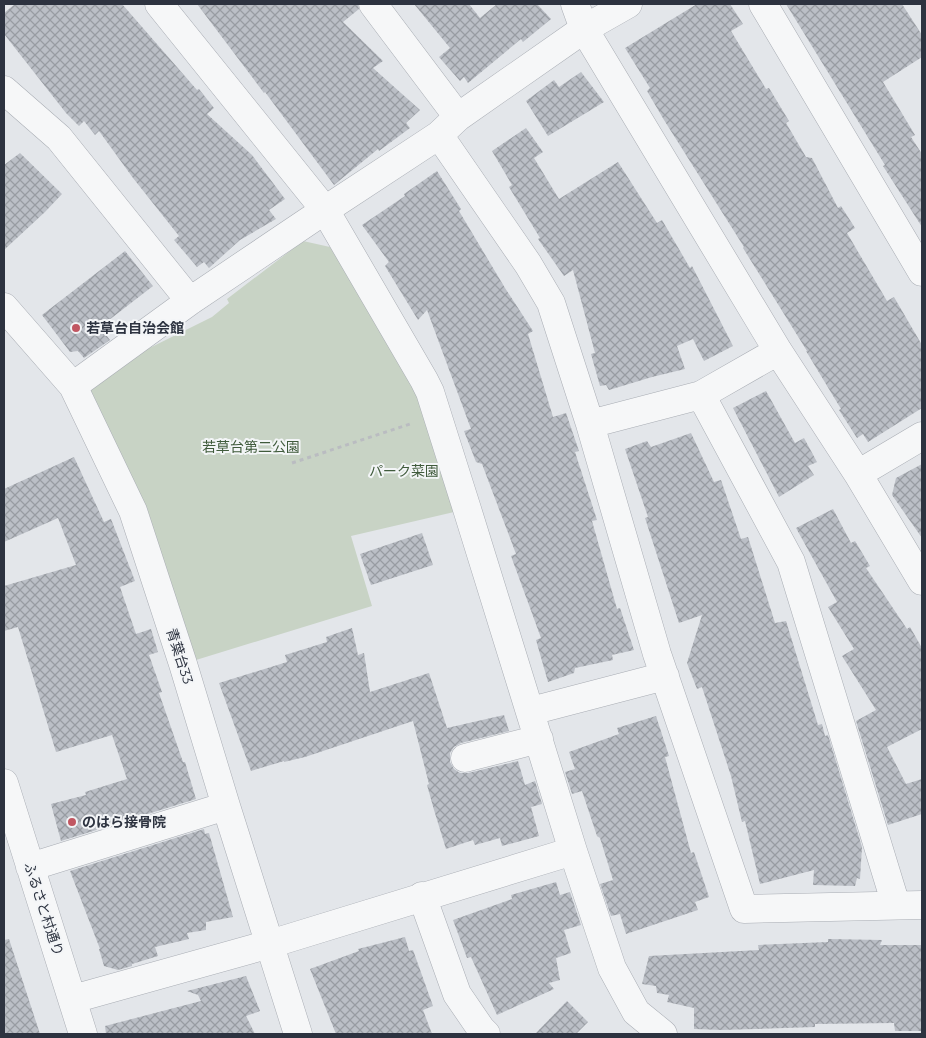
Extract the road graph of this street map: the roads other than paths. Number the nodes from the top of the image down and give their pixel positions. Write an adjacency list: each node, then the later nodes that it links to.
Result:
1 (159, 4): 9 (street)
2 (373, 4): 8 (street)
3 (575, 4): 6 (street)
4 (628, 4): 6 (street)
5 (762, 4): 10 (street)
6 (584, 29): 8 (street); 13 (street)
7 (4, 90): 11 (street)
8 (448, 126): 9 (street); 16 (street)
9 (324, 210): 11 (street); 21 (street)
10 (922, 272)
11 (190, 301): 14 (street)
12 (4, 307): 14 (street, 青葉台33)
13 (778, 351): 15 (street); 18 (street)
14 (73, 386): 25 (street, 青葉台33)
15 (701, 395): 16 (street); 29 (street)
16 (590, 424): 20 (street)
17 (922, 436): 18 (street)
18 (858, 474): 19 (street)
19 (922, 581)
20 (665, 676): 21 (street); 29 (street)
21 (531, 711): 22 (street)
22 (539, 739): 23 (street); 26 (street)
23 (465, 758)
24 (4, 783): 27 (street, ふるさと村通り)
25 (226, 806): 27 (street); 30 (street, 青葉台33)
26 (573, 851): 28 (street); 35 (street)
27 (30, 866): 31 (street, ふるさと村通り)
28 (422, 896): 30 (street); 34 (street)
29 (909, 905)
30 (270, 944): 31 (street); 33 (street, 青葉台33)
31 (73, 999): 32 (street, ふるさと村通り)
32 (84, 1034)
33 (298, 1034)
34 (486, 1034)
35 (663, 1034)

